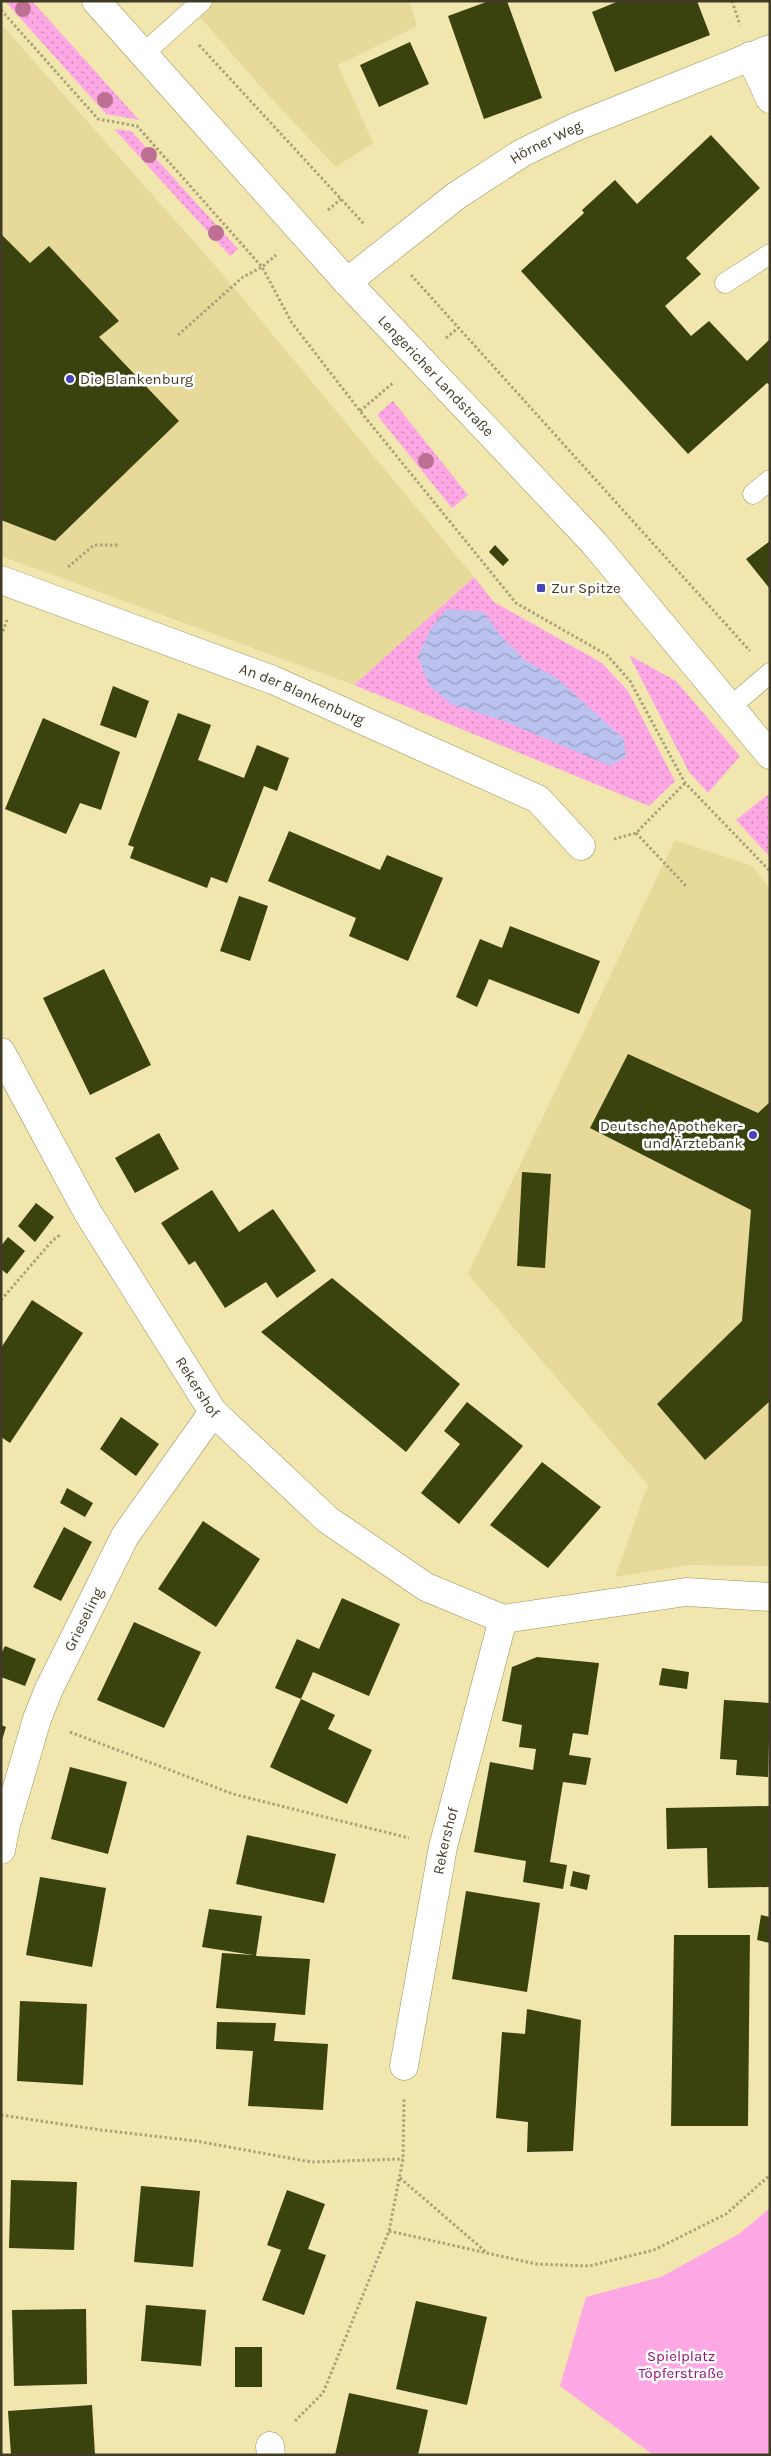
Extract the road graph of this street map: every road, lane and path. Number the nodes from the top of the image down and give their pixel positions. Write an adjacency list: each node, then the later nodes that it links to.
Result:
1 (96, 1): 6 (street, Lengericher Landstraße)
2 (202, 1): 4 (lane)
3 (1, 10): 10 (path)
4 (179, 22): 6 (lane); 8 (path)
5 (760, 53): 7 (street); 8 (street, Hörner Weg)
6 (142, 56): 11 (street, Lengericher Landstraße)
7 (770, 99)
8 (388, 250): 11 (street, Hörner Weg); 19 (path)
9 (770, 254): 12 (lane)
10 (262, 268): 13 (path); 23 (path)
11 (347, 282): 21 (street, Lengericher Landstraße)
12 (725, 283)
13 (178, 335)
14 (770, 480): 15 (lane)
15 (753, 494)
16 (118, 545): 18 (path)
17 (1, 580): 18 (street, An der Blankenburg)
18 (36, 592): 25 (street, An der Blankenburg)
19 (756, 658)
20 (770, 673): 21 (lane)
21 (729, 708): 22 (street, Lengericher Landstraße)
22 (770, 755)
23 (685, 782): 24 (path); 26 (path)
24 (636, 833): 25 (path); 27 (path)
25 (581, 846)
26 (770, 871)
27 (687, 887)
28 (1, 1052): 29 (street, Rekershof)
29 (11, 1087): 30 (street, Rekershof)
30 (88, 1213): 31 (path); 32 (street, Rekershof)
31 (1, 1300)
32 (213, 1412): 34 (street, Rekershof); 35 (street, Grieseling)
33 (770, 1597): 34 (street)
34 (503, 1619): 36 (street, Rekershof)
35 (37, 1719): 36 (path); 37 (street, Grieseling)
36 (443, 1847): 38 (street, Rekershof)
37 (1, 1850)
38 (404, 2066): 40 (path)
39 (1, 2115): 40 (path)
40 (403, 2159): 42 (path)
41 (770, 2175): 44 (path)
42 (400, 2177): 43 (path); 44 (path)
43 (389, 2231): 44 (path); 45 (path)
44 (487, 2253)
45 (271, 2450)

